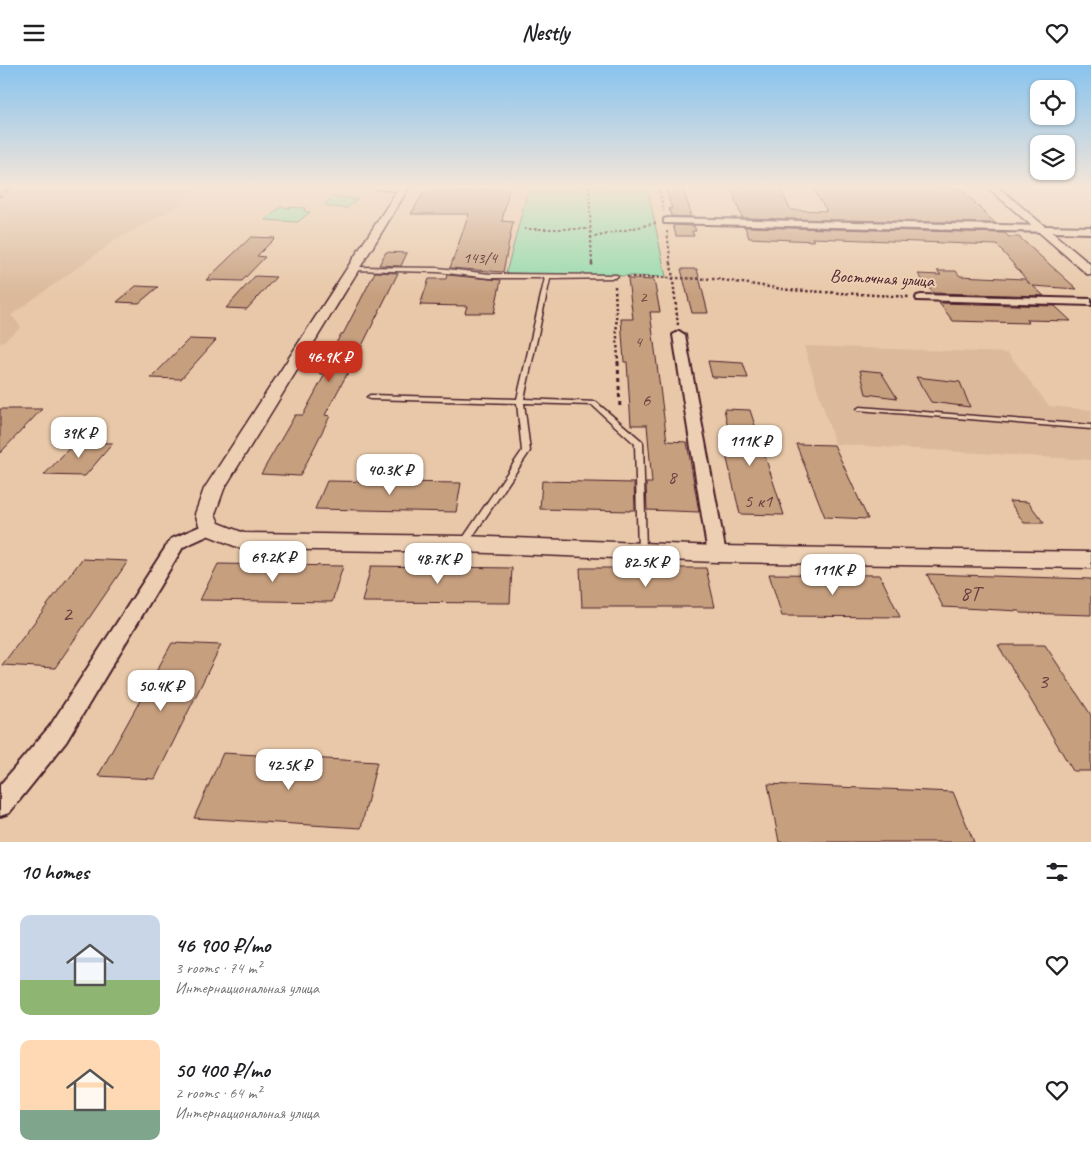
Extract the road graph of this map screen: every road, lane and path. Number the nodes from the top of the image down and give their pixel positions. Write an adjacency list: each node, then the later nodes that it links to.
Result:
1 (382, 222): 12 (street)
2 (590, 222): 8 (path)
3 (663, 222): 11 (path)
4 (667, 222): 17 (path)
5 (679, 222): 9 (street)
6 (1035, 222): 9 (street)
7 (524, 229): 8 (path)
8 (590, 229): 11 (path)
9 (1044, 230): 10 (street); 13 (street)
10 (1091, 230)
11 (590, 238): 14 (path)
12 (353, 269): 15 (lane); 26 (street)
13 (1091, 271)
14 (592, 276): 15 (lane); 16 (lane)
15 (548, 277): 22 (lane)
16 (616, 277): 17 (path, Восточная улица); 25 (path)
17 (672, 278): 18 (path, Восточная улица); 20 (path)
18 (921, 298): 19 (street, Восточная улица)
19 (1091, 302)
20 (679, 335): 29 (street)
21 (370, 397): 22 (lane)
22 (520, 400): 25 (lane); 27 (lane)
23 (860, 409): 24 (lane)
24 (1091, 427)
25 (620, 428): 28 (lane)
26 (210, 528): 27 (street); 31 (street)
27 (463, 544): 28 (street)
28 (642, 551): 29 (street)
29 (717, 553): 30 (street)
30 (1091, 561)
31 (0, 803)

